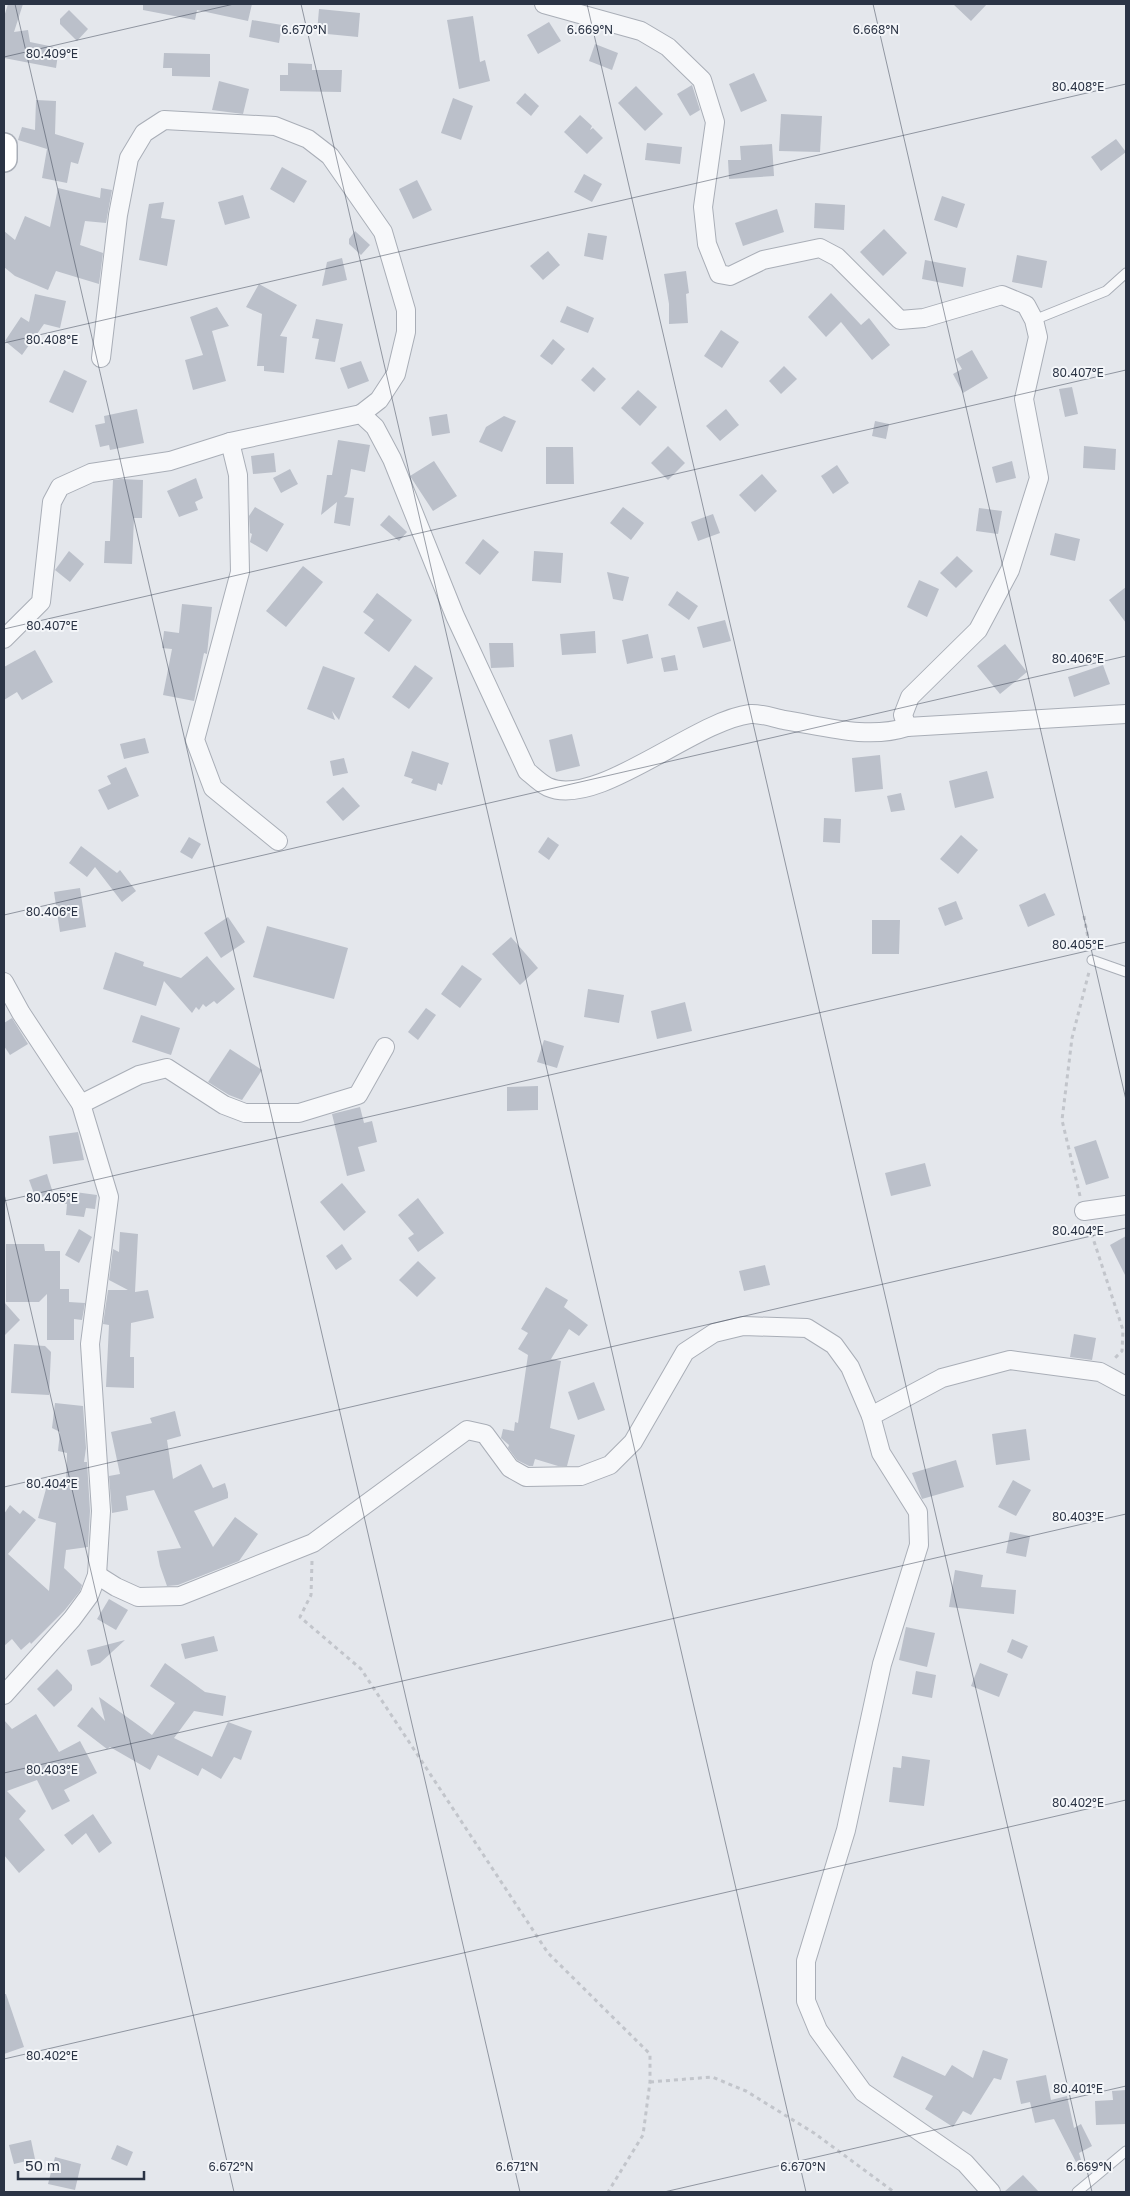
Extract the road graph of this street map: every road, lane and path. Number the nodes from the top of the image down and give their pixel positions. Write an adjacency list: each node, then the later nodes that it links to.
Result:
1 (544, 4): 5 (street)
2 (4, 146): 3 (street)
3 (4, 159)
4 (1126, 273): 5 (lane)
5 (1034, 320): 11 (street)
6 (100, 358): 7 (street)
7 (361, 414): 8 (street); 11 (street)
8 (230, 442): 9 (street); 12 (street)
9 (4, 639)
10 (1126, 714): 11 (street)
11 (907, 727)
12 (278, 841)
13 (1084, 916): 14 (path)
14 (1092, 960): 15 (lane); 20 (path)
15 (1126, 972)
16 (4, 982): 18 (street)
17 (385, 1047): 18 (street)
18 (81, 1104): 25 (street)
19 (1126, 1205): 20 (street)
20 (1084, 1211): 21 (path)
21 (1100, 1372): 22 (street); 23 (street)
22 (1126, 1386)
23 (871, 1416): 24 (street); 31 (street)
24 (313, 1543): 25 (street); 27 (path)
25 (97, 1576): 26 (street)
26 (4, 1695)
27 (650, 2082): 29 (path); 30 (path)
28 (1126, 2151): 32 (lane)
29 (608, 2192)
30 (894, 2192)
31 (991, 2192)
32 (1077, 2192)

